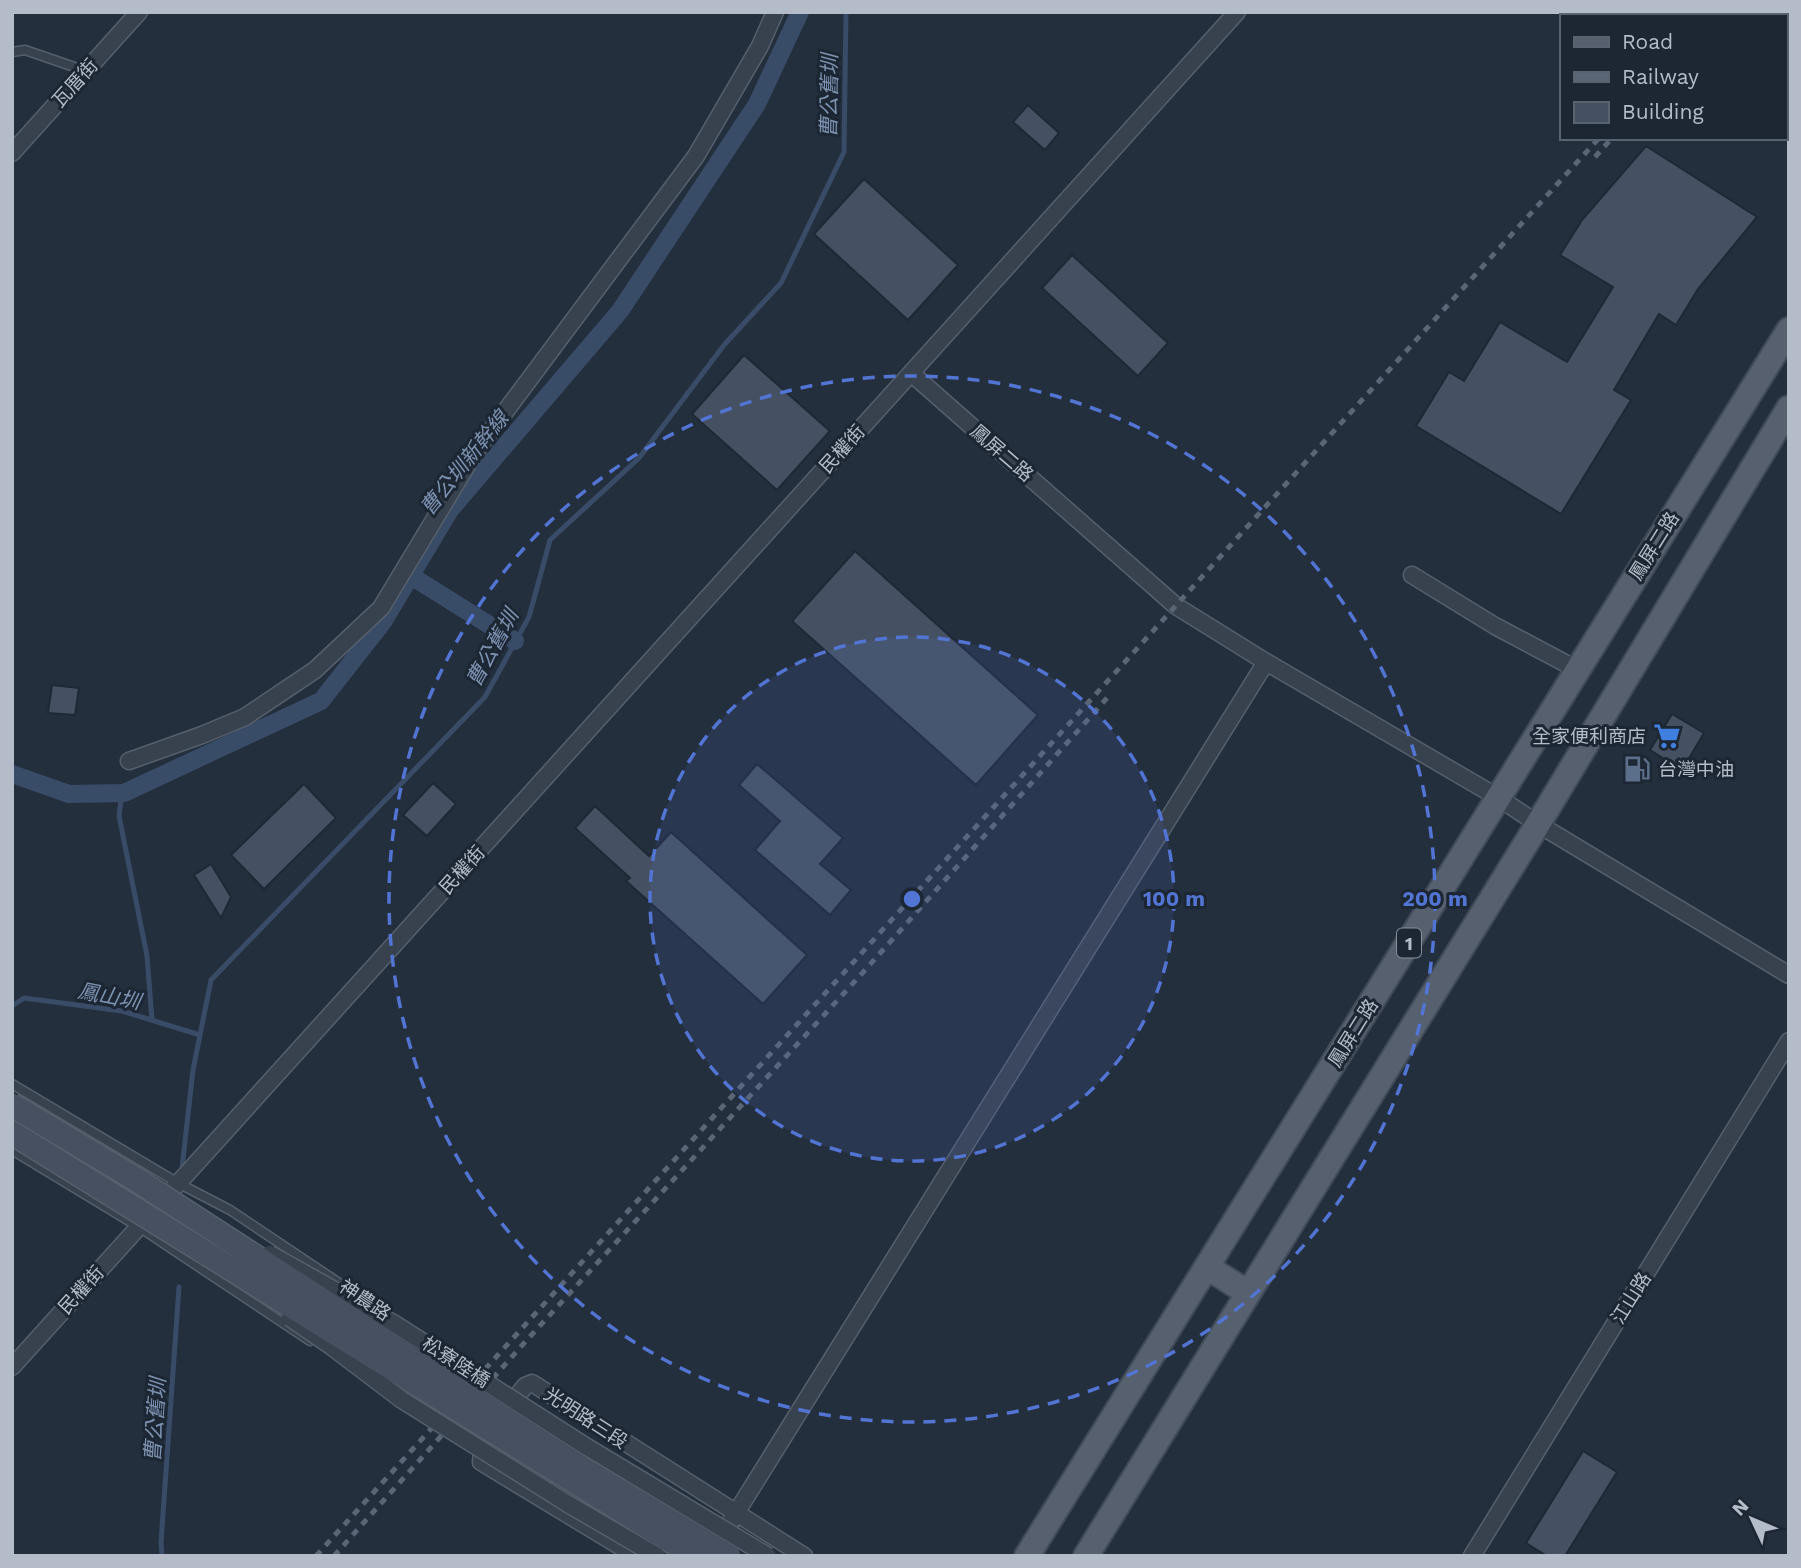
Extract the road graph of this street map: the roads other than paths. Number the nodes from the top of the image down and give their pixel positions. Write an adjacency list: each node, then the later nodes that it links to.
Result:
1 (139, 12): 5 (street, 瓦厝街)
2 (775, 12): 13 (street)
3 (1237, 12): 8 (street)
4 (12, 52): 5 (lane)
5 (86, 71): 6 (street, 瓦厝街)
6 (12, 153)
7 (1788, 331): 12 (main road, 鳳屏二路 / 1)
8 (911, 373): 11 (street, 鳳屏二路); 23 (street, 民權街)
9 (1789, 408): 15 (main road, 1)
10 (1412, 575): 12 (street)
11 (1266, 662): 14 (street, 鳳屏二路); 29 (street)
12 (1578, 670): 14 (main road, 鳳屏二路 / 1)
13 (129, 761)
14 (1499, 798): 15 (street, 鳳屏二路); 26 (main road, 鳳屏二路 / 1)
15 (1538, 824): 16 (street, 鳳屏二路); 27 (main road, 1)
16 (1789, 975)
17 (1789, 1041): 39 (street, 江山路)
18 (12, 1084): 23 (lane, 神農路)
19 (12, 1105): 22 (street, 松寮陸橋, bridge)
20 (12, 1133): 24 (street, 松寮陸橋, bridge)
21 (12, 1150): 25 (lane, 神農路)
22 (137, 1180): 34 (street, 松寮陸橋, bridge); 35 (street, 松寮陸橋, bridge)
23 (178, 1183): 25 (street, 民權街); 25 (lane, 神農路)
24 (122, 1200): 31 (street, 松寮陸橋, bridge); 32 (street, 松寮陸橋, bridge)
25 (139, 1227): 28 (street, 民權街)
26 (1207, 1267): 27 (main road); 37 (main road, 鳳屏二路 / 1)
27 (1248, 1293): 38 (main road, 1)
28 (12, 1367)
29 (737, 1512): 30 (street, 光明路三段); 33 (street); 36 (street, 光明路三段)
30 (636, 1556)
31 (657, 1556)
32 (695, 1556)
33 (710, 1556)
34 (729, 1556)
35 (768, 1556)
36 (804, 1556)
37 (1027, 1556)
38 (1086, 1556)
39 (1472, 1556)

